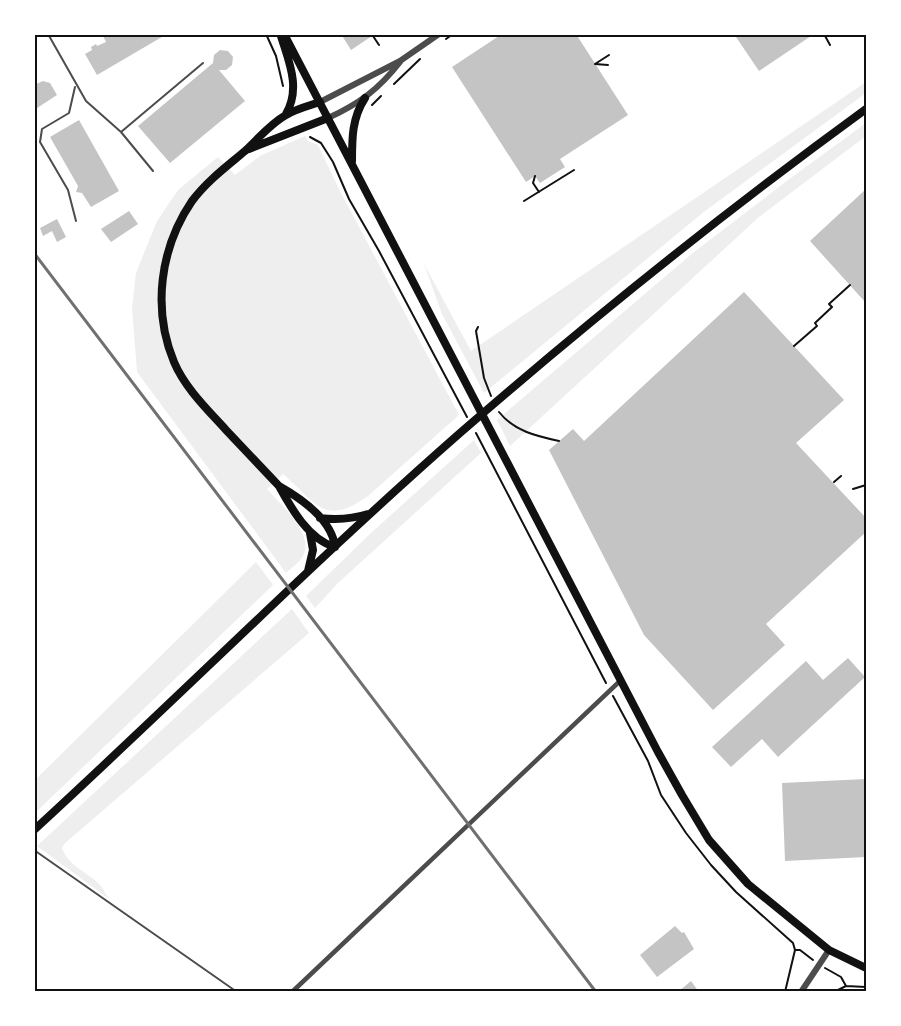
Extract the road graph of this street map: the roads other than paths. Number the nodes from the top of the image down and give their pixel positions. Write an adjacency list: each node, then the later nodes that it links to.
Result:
1 (48, 34): 6 (lane)
2 (282, 34): 8 (main road); 10 (main road)
3 (442, 37): 4 (street)
4 (400, 61): 7 (street); 8 (street)
5 (203, 63): 12 (lane)
6 (75, 85): 12 (lane); 16 (lane)
7 (365, 98): 11 (street); 14 (main road)
8 (320, 102): 10 (main road); 11 (main road)
9 (867, 109): 18 (main road)
10 (285, 115): 13 (main road)
11 (328, 118): 13 (main road); 14 (main road)
12 (121, 132): 15 (lane)
13 (245, 151): 17 (main road)
14 (352, 163): 23 (main road)
15 (153, 171)
16 (76, 221)
17 (279, 486): 19 (main road); 20 (main road)
18 (371, 514): 19 (main road); 21 (main road)
19 (320, 518): 21 (main road)
20 (308, 529): 21 (main road); 22 (main road)
21 (335, 547): 22 (main road)
22 (308, 573): 24 (main road)
23 (621, 680): 26 (main road); 29 (street)
24 (37, 828)
25 (34, 850): 28 (lane)
26 (829, 950): 27 (main road); 30 (street)
27 (867, 968)
28 (237, 992)
29 (292, 992)
30 (801, 992)

